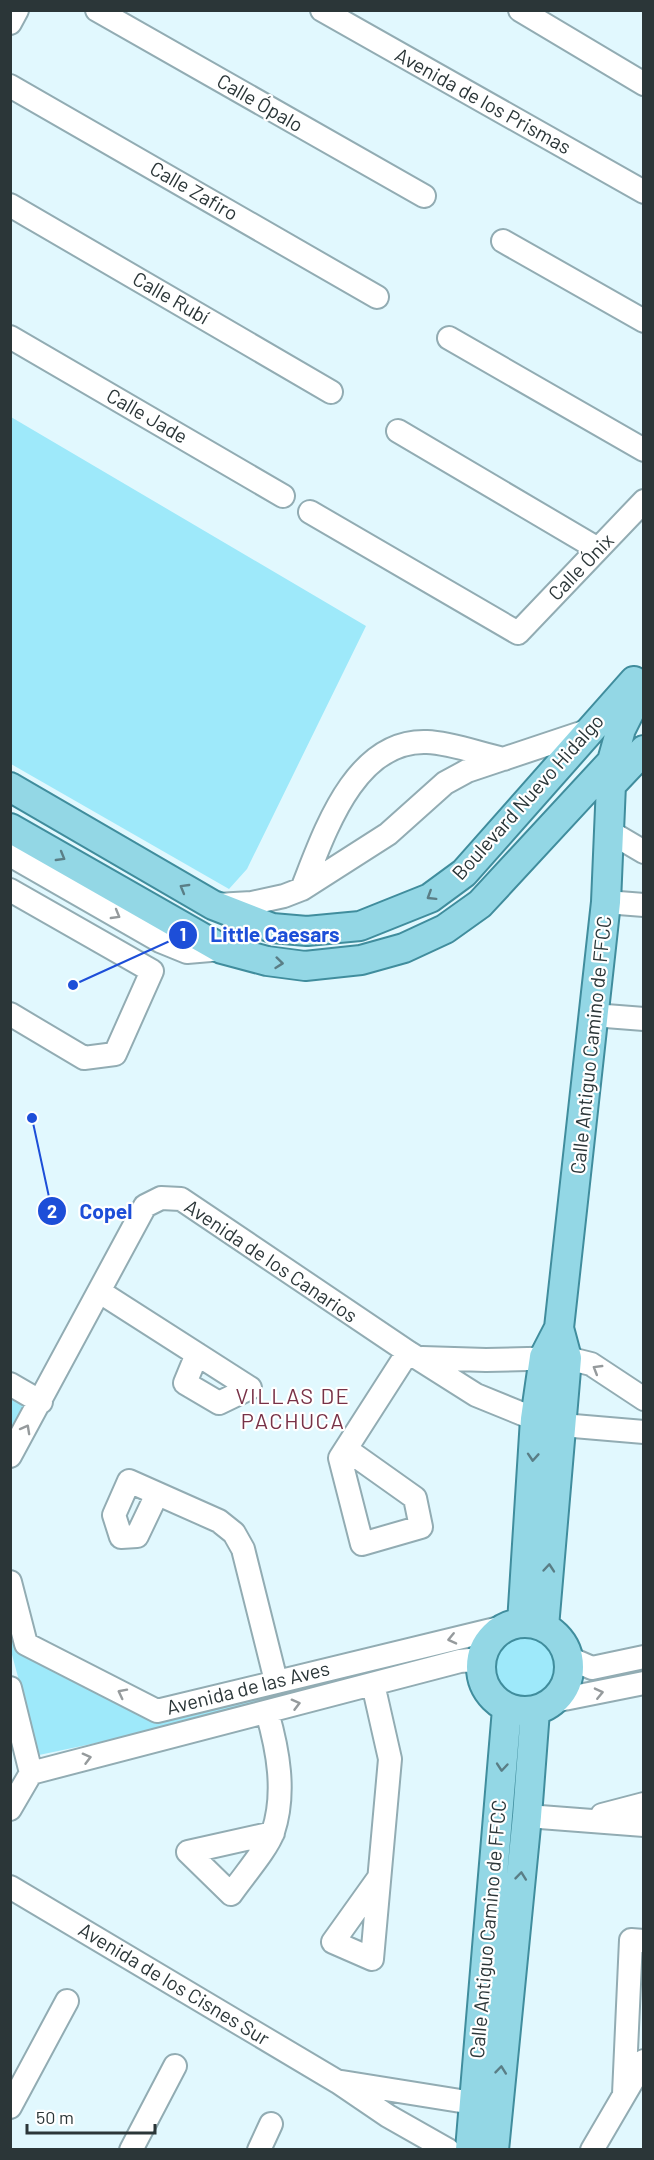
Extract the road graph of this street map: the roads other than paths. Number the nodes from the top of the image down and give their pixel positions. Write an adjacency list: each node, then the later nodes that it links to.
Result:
1 (17, 10): 5 (street)
2 (97, 10): 9 (street, Calle Ópalo)
3 (322, 10): 8 (street, Avenida de los Prismas)
4 (520, 10): 6 (street)
5 (10, 23)
6 (644, 84)
7 (10, 86): 12 (street, Calle Zafiro)
8 (644, 192)
9 (424, 196)
10 (10, 204): 16 (street, Calle Rubí)
11 (503, 241): 13 (street)
12 (377, 297)
13 (644, 321)
14 (10, 337): 19 (street, Calle Jade)
15 (449, 338): 18 (street)
16 (332, 392)
17 (398, 431): 22 (street)
18 (644, 450)
19 (283, 496)
20 (644, 501): 22 (street, Calle Ónix)
21 (310, 512): 22 (street, Calle Ónix)
22 (598, 549)
23 (644, 671): 26 (main road, Boulevard Nuevo Hidalgo)
24 (644, 690): 28 (main road)
25 (644, 726): 28 (main road, Boulevard Nuevo Hidalgo)
26 (587, 731): 27 (street); 39 (main road, Boulevard Nuevo Hidalgo, one-way to 39)
27 (505, 759): 36 (street); 36 (street)
28 (626, 763): 30 (main road); 32 (main road, Calle Antiguo Camino de FFCC); 32 (main road); 35 (main road, Boulevard Nuevo Hidalgo)
29 (10, 787): 39 (main road, Boulevard Nuevo Hidalgo, one-way to 29)
30 (579, 816): 32 (main road); 35 (main road)
31 (10, 828): 41 (main road, Boulevard Nuevo Hidalgo, one-way to 41)
32 (610, 832): 33 (street); 38 (main road, Calle Antiguo Camino de FFCC)
33 (644, 852)
34 (10, 855): 42 (street, one-way to 42)
35 (519, 864): 41 (main road, Boulevard Nuevo Hidalgo, one-way to 35)
36 (302, 889): 39 (street)
37 (10, 890): 43 (street)
38 (606, 902): 40 (street); 45 (main road, Calle Antiguo Camino de FFCC)
39 (213, 905)
40 (644, 905)
41 (222, 949): 42 (street)
42 (187, 952): 43 (street)
43 (152, 971): 44 (street)
44 (10, 1014)
45 (593, 1015): 46 (street); 50 (main road, Calle Antiguo Camino de FFCC)
46 (644, 1019)
47 (100, 1292): 48 (street); 49 (street, Avenida de los Canarios); 55 (street, Avenida de los Canarios)
48 (197, 1354): 48 (street)
49 (415, 1355): 51 (street); 53 (street, Avenida de los Canarios); 58 (street)
50 (555, 1358): 51 (street); 54 (street, one-way to 50); 56 (main road, Calle Antiguo Camino de FFCC)
51 (486, 1360): 53 (street)
52 (10, 1384): 55 (street)
53 (476, 1395): 56 (street, Avenida de los Canarios)
54 (644, 1399)
55 (41, 1402): 59 (street, Avenida de los Canarios, one-way to 55)
56 (549, 1422): 57 (street, Avenida de los Canarios); 62 (main road, Calle Antiguo Camino de FFCC)
57 (644, 1432)
58 (346, 1449)
59 (10, 1456)
60 (157, 1494): 67 (street)
61 (10, 1582): 63 (street, Avenida de las Aves)
62 (525, 1625): 65 (main road); 66 (main road); 67 (street, Avenida de las Aves, one-way to 67)
63 (18, 1646): 72 (street, Avenida de las Aves, one-way to 63)
64 (644, 1657): 65 (street)
65 (569, 1658): 71 (main road)
66 (481, 1667): 69 (street, Avenida de las Aves); 71 (main road)
67 (276, 1681): 72 (street, Avenida de las Aves)
68 (644, 1683): 71 (street, one-way to 68)
69 (373, 1684): 73 (street, Avenida de las Aves, one-way to 69); 82 (street)
70 (11, 1692): 75 (street)
71 (532, 1707): 78 (main road, Calle Antiguo Camino de FFCC); 92 (main road, Calle Antiguo Camino de FFCC, one-way to 92)
72 (158, 1711): 74 (street)
73 (267, 1712): 74 (street, Avenida de las Aves); 81 (street)
74 (166, 1737): 75 (street, Avenida de las Aves, one-way to 74)
75 (31, 1773): 77 (street)
76 (644, 1804): 79 (street)
77 (10, 1809)
78 (527, 1816): 79 (street); 92 (main road, Calle Antiguo Camino de FFCC, one-way to 78)
79 (588, 1819): 80 (street)
80 (644, 1825)
81 (273, 1833)
82 (378, 1879)
83 (10, 1887): 88 (street, Avenida de los Cisnes Sur)
84 (644, 1941): 90 (street)
85 (68, 2001): 91 (street)
86 (644, 2061): 90 (street)
87 (175, 2066): 95 (street)
88 (338, 2082): 89 (street, Avenida de los Cisnes Sur); 93 (street, Avenida de los Cisnes Sur)
89 (397, 2091): 92 (street, Avenida de los Cisnes Sur); 93 (street)
90 (624, 2094): 100 (street)
91 (10, 2107)
92 (485, 2109): 98 (main road, Calle Antiguo Camino de FFCC); 99 (main road, Calle Antiguo Camino de FFCC)
93 (388, 2116): 97 (street, Avenida de los Cisnes Sur)
94 (271, 2124): 96 (street)
95 (131, 2150)
96 (259, 2150)
97 (448, 2150)
98 (470, 2150)
99 (494, 2150)
100 (592, 2150)

